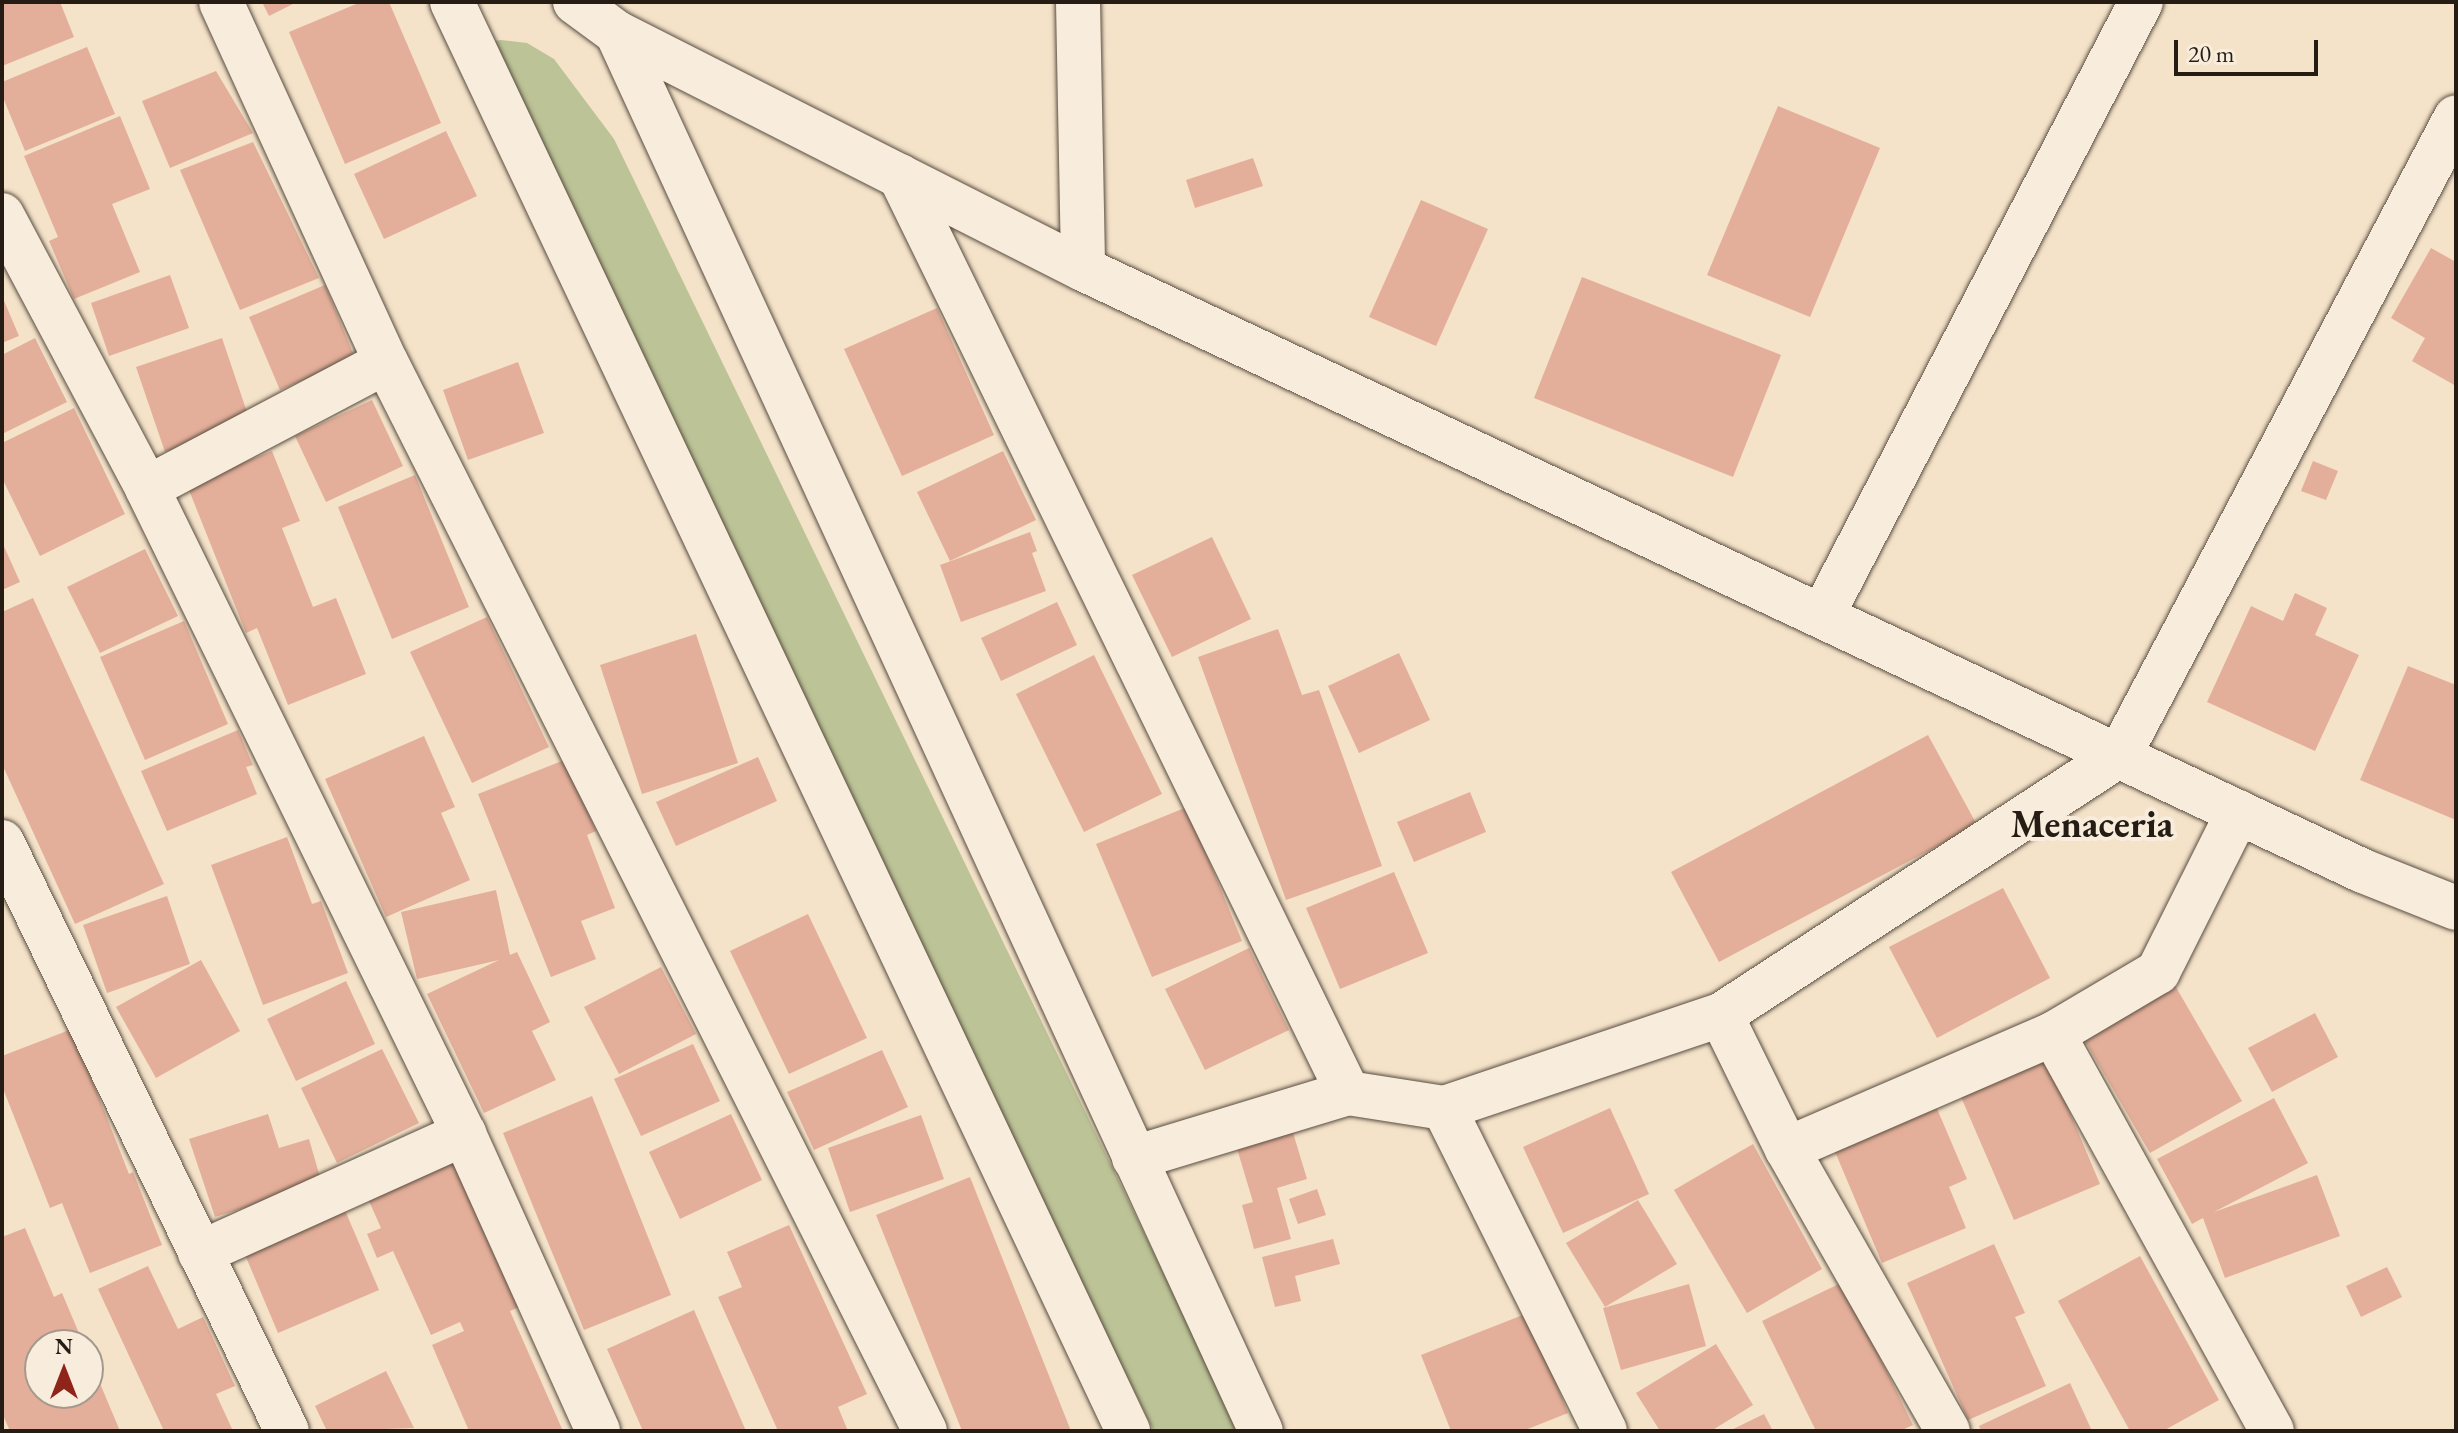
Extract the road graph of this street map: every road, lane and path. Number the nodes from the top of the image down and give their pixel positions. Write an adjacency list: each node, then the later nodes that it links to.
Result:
1 (221, 2): 11 (street)
2 (452, 2): 29 (street)
3 (575, 2): 6 (street)
4 (1078, 2): 10 (street)
5 (2141, 2): 13 (street)
6 (617, 33): 8 (street); 24 (street)
7 (2456, 117): 14 (street)
8 (900, 176): 10 (street); 20 (street)
9 (2, 215): 12 (street)
10 (1083, 269): 13 (street)
11 (386, 362): 12 (street); 28 (street)
12 (147, 488): 22 (street)
13 (1822, 616): 14 (street)
14 (2119, 756): 15 (street); 18 (street)
15 (2238, 812): 17 (street); 19 (street)
16 (2, 842): 25 (street)
17 (2456, 908)
18 (1721, 1015): 21 (street); 23 (street)
19 (2053, 1034): 23 (street); 33 (street)
20 (1348, 1093): 21 (street); 24 (street)
21 (1444, 1108): 31 (street)
22 (464, 1134): 25 (street); 27 (street)
23 (1787, 1149): 32 (street)
24 (1134, 1158): 30 (street)
25 (200, 1253): 26 (street)
26 (287, 1431)
27 (598, 1431)
28 (925, 1431)
29 (1128, 1431)
30 (1261, 1431)
31 (1605, 1431)
32 (1948, 1431)
33 (2272, 1431)

